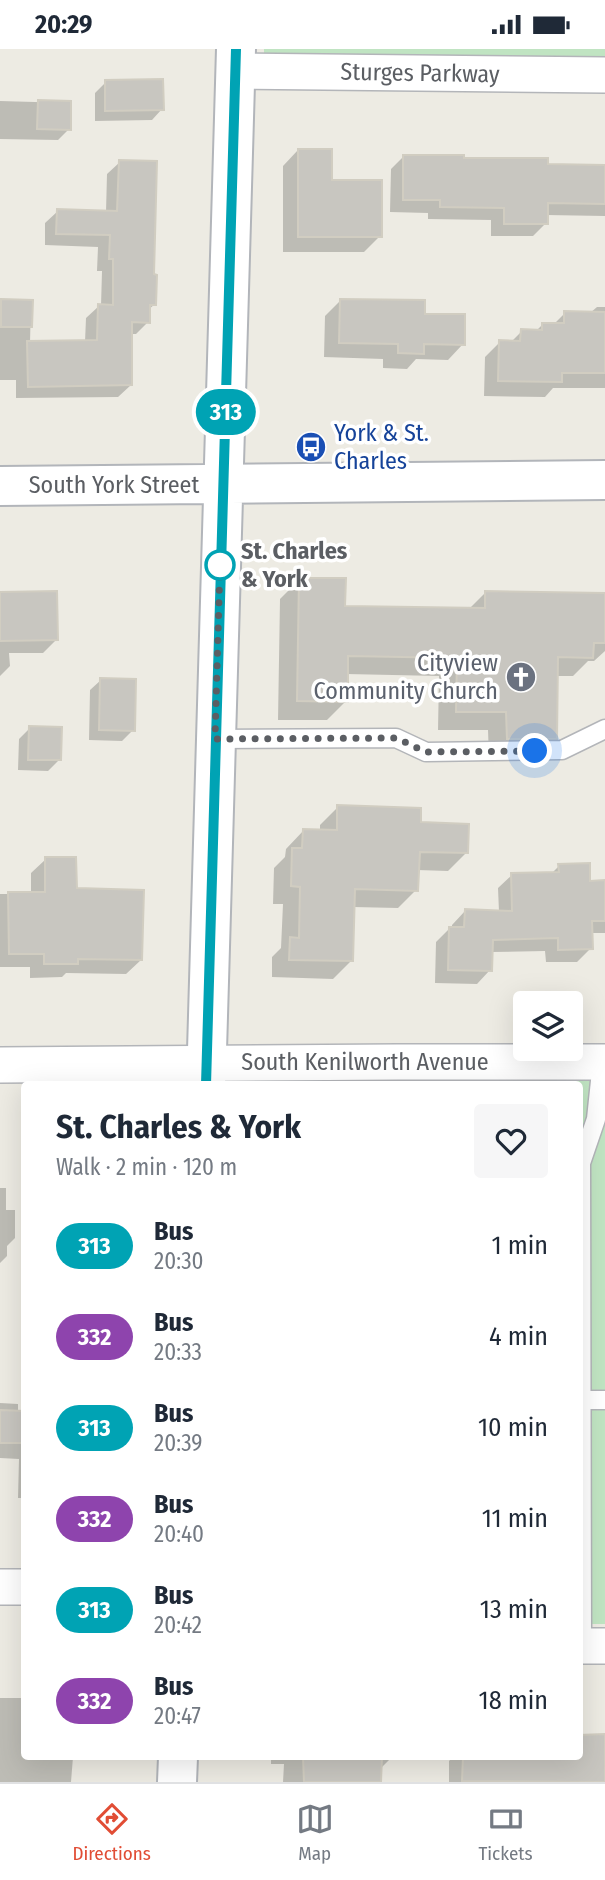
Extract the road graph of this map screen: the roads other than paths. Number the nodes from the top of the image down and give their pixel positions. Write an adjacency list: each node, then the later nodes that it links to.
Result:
1 (236, 60): 2 (street, Sturges Parkway); 4 (main road)
2 (605, 75)
3 (605, 480): 4 (main road, South York Street)
4 (223, 484): 5 (main road, South York Street); 7 (main road)
5 (0, 486)
6 (605, 729): 7 (lane)
7 (215, 739): 10 (main road)
8 (604, 1062): 10 (street, South Kenilworth Avenue); 11 (lane)
9 (0, 1065): 10 (street, South Kenilworth Avenue)
10 (206, 1074)
11 (583, 1157)
12 (583, 1400): 13 (lane)
13 (605, 1400)
14 (583, 1435): 17 (lane)
15 (0, 1587): 16 (street)
16 (21, 1587)
17 (589, 1646)
18 (178, 1760): 19 (main road)
19 (177, 1782)

